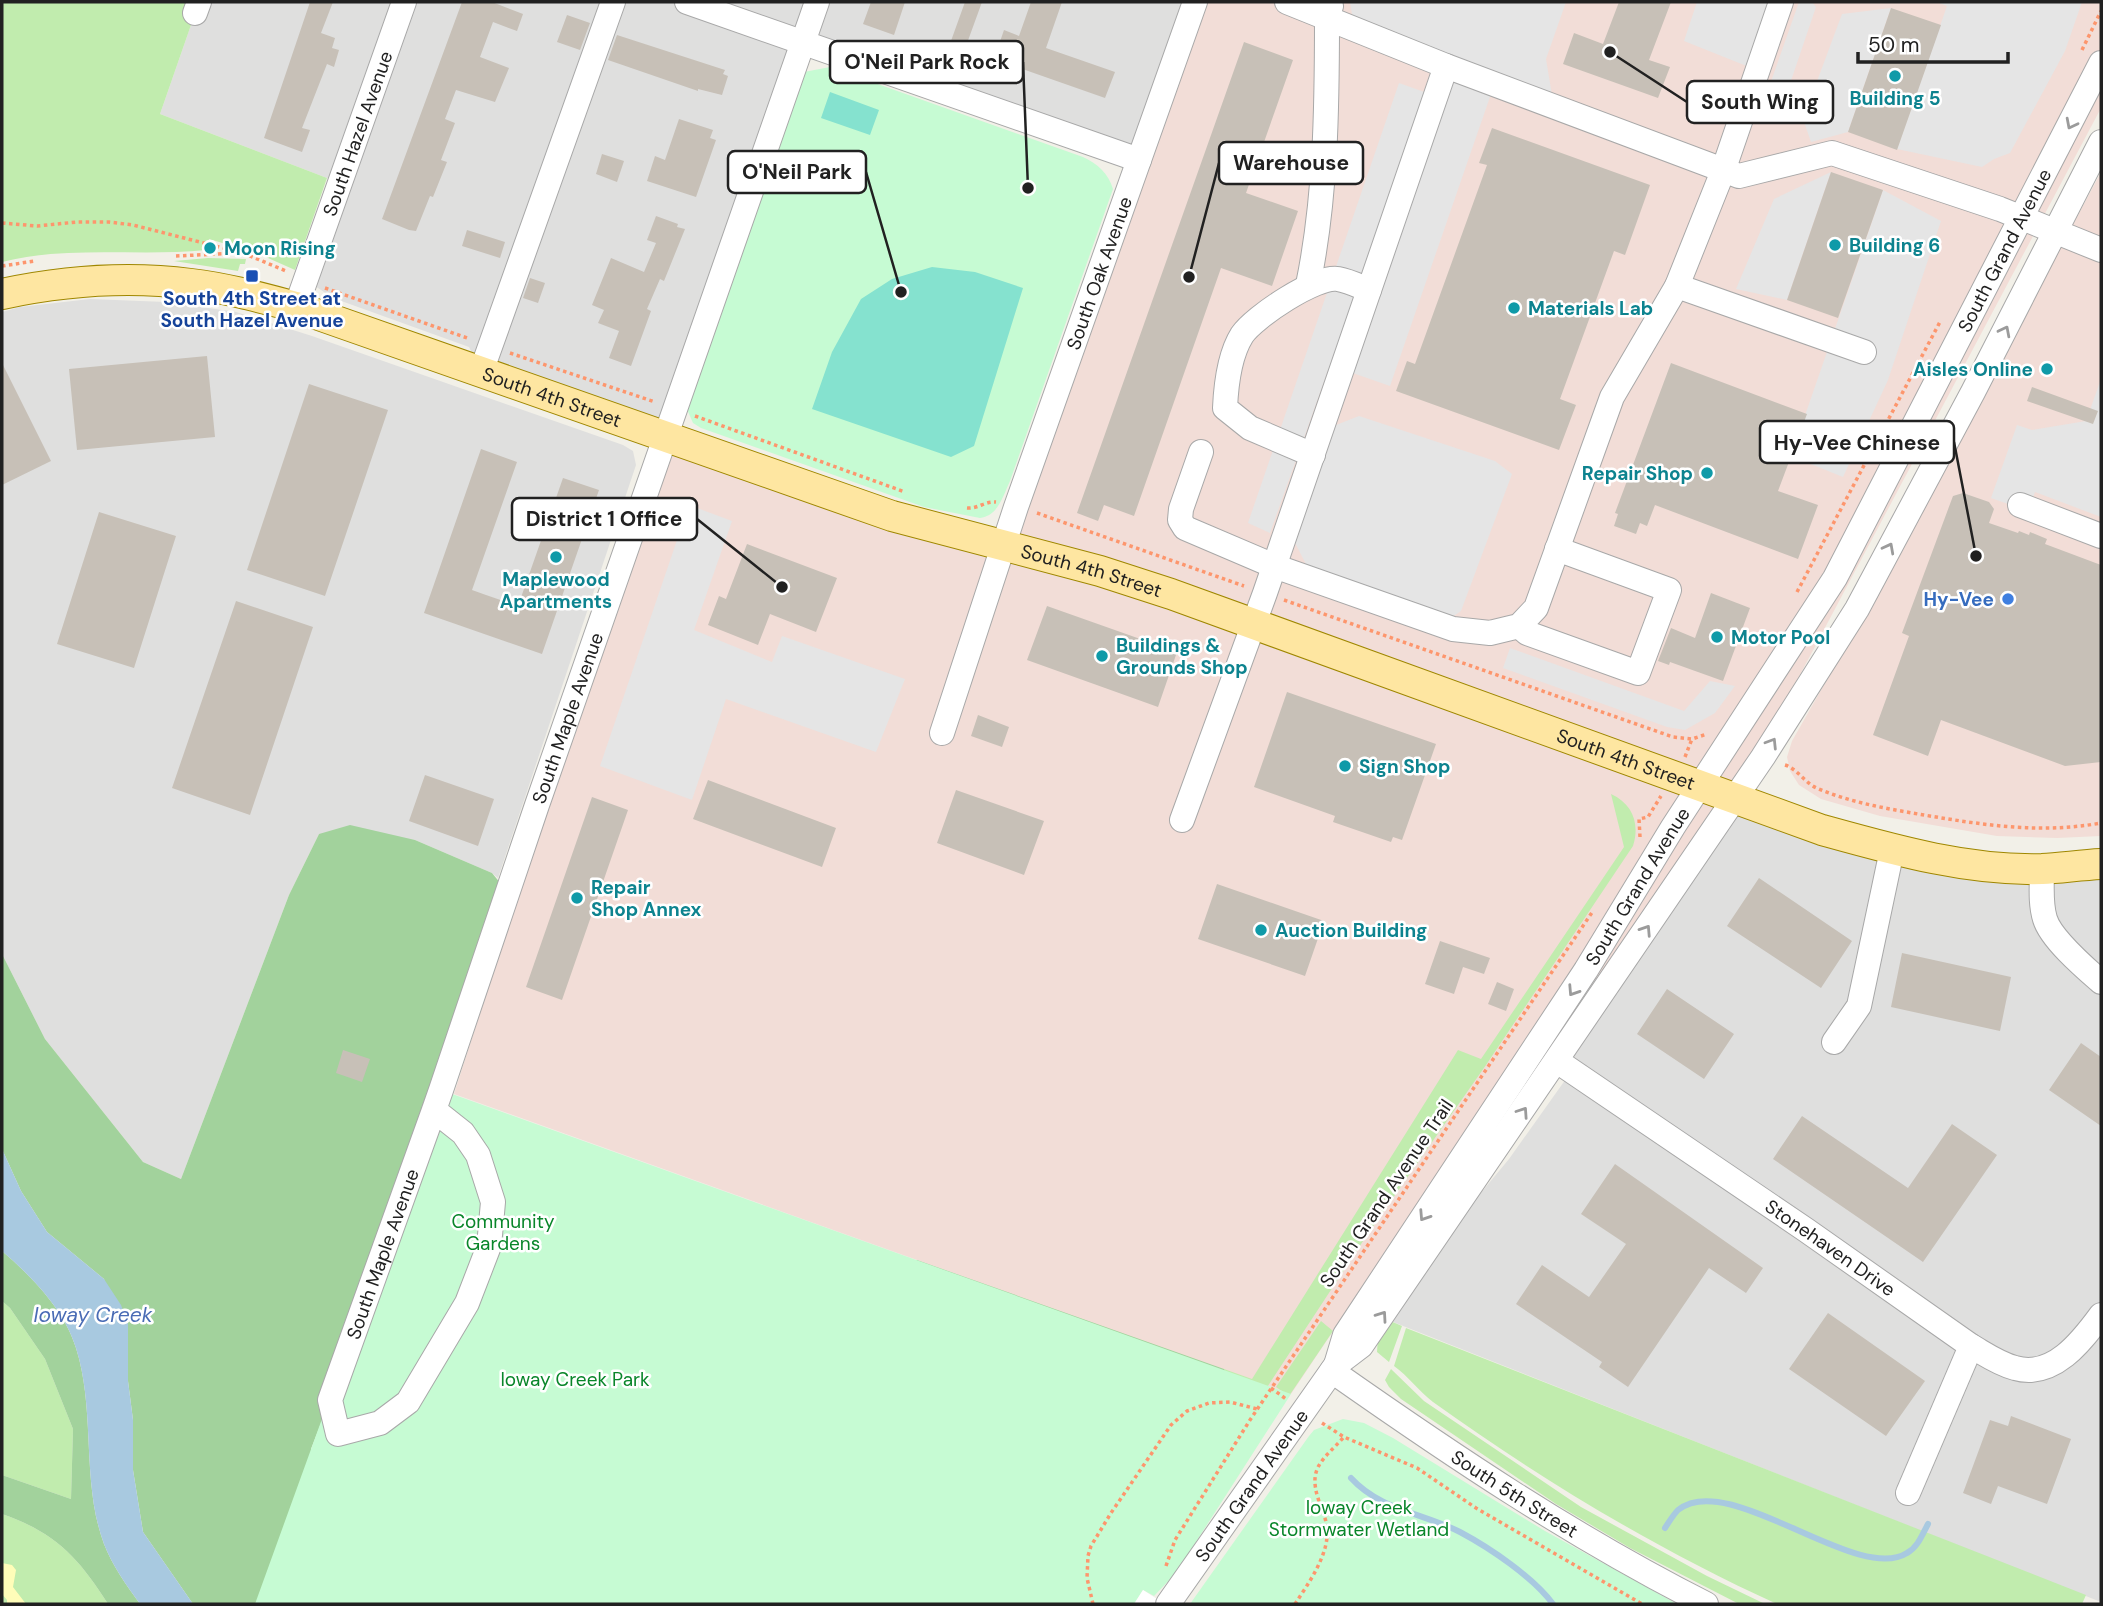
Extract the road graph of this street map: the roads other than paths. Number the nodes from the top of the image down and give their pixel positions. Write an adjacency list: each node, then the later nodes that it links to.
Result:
1 (404, 2): 22 (street, South Hazel Avenue)
2 (613, 2): 24 (street)
3 (687, 2): 9 (street)
4 (817, 2): 9 (street, South Maple Avenue)
5 (1195, 2): 13 (street, South Oak Avenue)
6 (1287, 2): 8 (street)
7 (1781, 2): 14 (street)
8 (1330, 10): 11 (street); 18 (street)
9 (802, 42): 13 (street); 25 (street, South Maple Avenue)
10 (2101, 63): 15 (street, South Grand Avenue, one-way to 15)
11 (1446, 66): 14 (street); 20 (street)
12 (2101, 142): 16 (street, South Grand Avenue)
13 (1139, 160): 30 (street, South Oak Avenue)
14 (1723, 171): 15 (street); 19 (street)
15 (2022, 218): 16 (street); 36 (street, South Grand Avenue)
16 (2055, 231): 17 (street); 37 (street, South Grand Avenue, one-way to 16)
17 (2101, 250)
18 (1308, 285): 20 (street); 27 (street)
19 (1677, 286): 23 (street); 31 (street)
20 (1369, 290): 27 (street)
21 (2, 294): 22 (main road, South 4th Street)
22 (296, 307): 24 (main road, South 4th Street)
23 (1864, 352)
24 (481, 372): 25 (main road, South 4th Street)
25 (665, 436): 30 (main road, South 4th Street); 45 (street, South Maple Avenue)
26 (1201, 452): 32 (street)
27 (1312, 455): 32 (street)
28 (2020, 505): 29 (street)
29 (2101, 536)
30 (1004, 545): 33 (main road, South 4th Street); 35 (street, South Oak Avenue)
31 (1558, 549): 34 (street); 34 (street)
32 (1274, 566): 33 (street); 34 (street)
33 (1253, 624): 36 (main road, South 4th Street); 38 (street)
34 (1519, 626)
35 (942, 733)
36 (1699, 787): 37 (main road, South 4th Street); 48 (street, South Grand Avenue, one-way to 48)
37 (1734, 799): 39 (main road, South 4th Street); 44 (street, South Grand Avenue, one-way to 37)
38 (1182, 820)
39 (1892, 850): 41 (main road, South 4th Street); 43 (street)
40 (2101, 864): 41 (main road, South 4th Street)
41 (2042, 869): 42 (street)
42 (2101, 982)
43 (1834, 1042)
44 (1558, 1061): 47 (street, Stonehaven Drive); 48 (street, South Grand Avenue, one-way to 44)
45 (434, 1110): 45 (street, South Maple Avenue)
46 (2101, 1315): 47 (street, Stonehaven Drive)
47 (1971, 1346): 49 (street)
48 (1334, 1368): 50 (street, South Grand Avenue); 51 (street, South 5th Street)
49 (1908, 1493)
50 (1168, 1604)
51 (1706, 1604)

